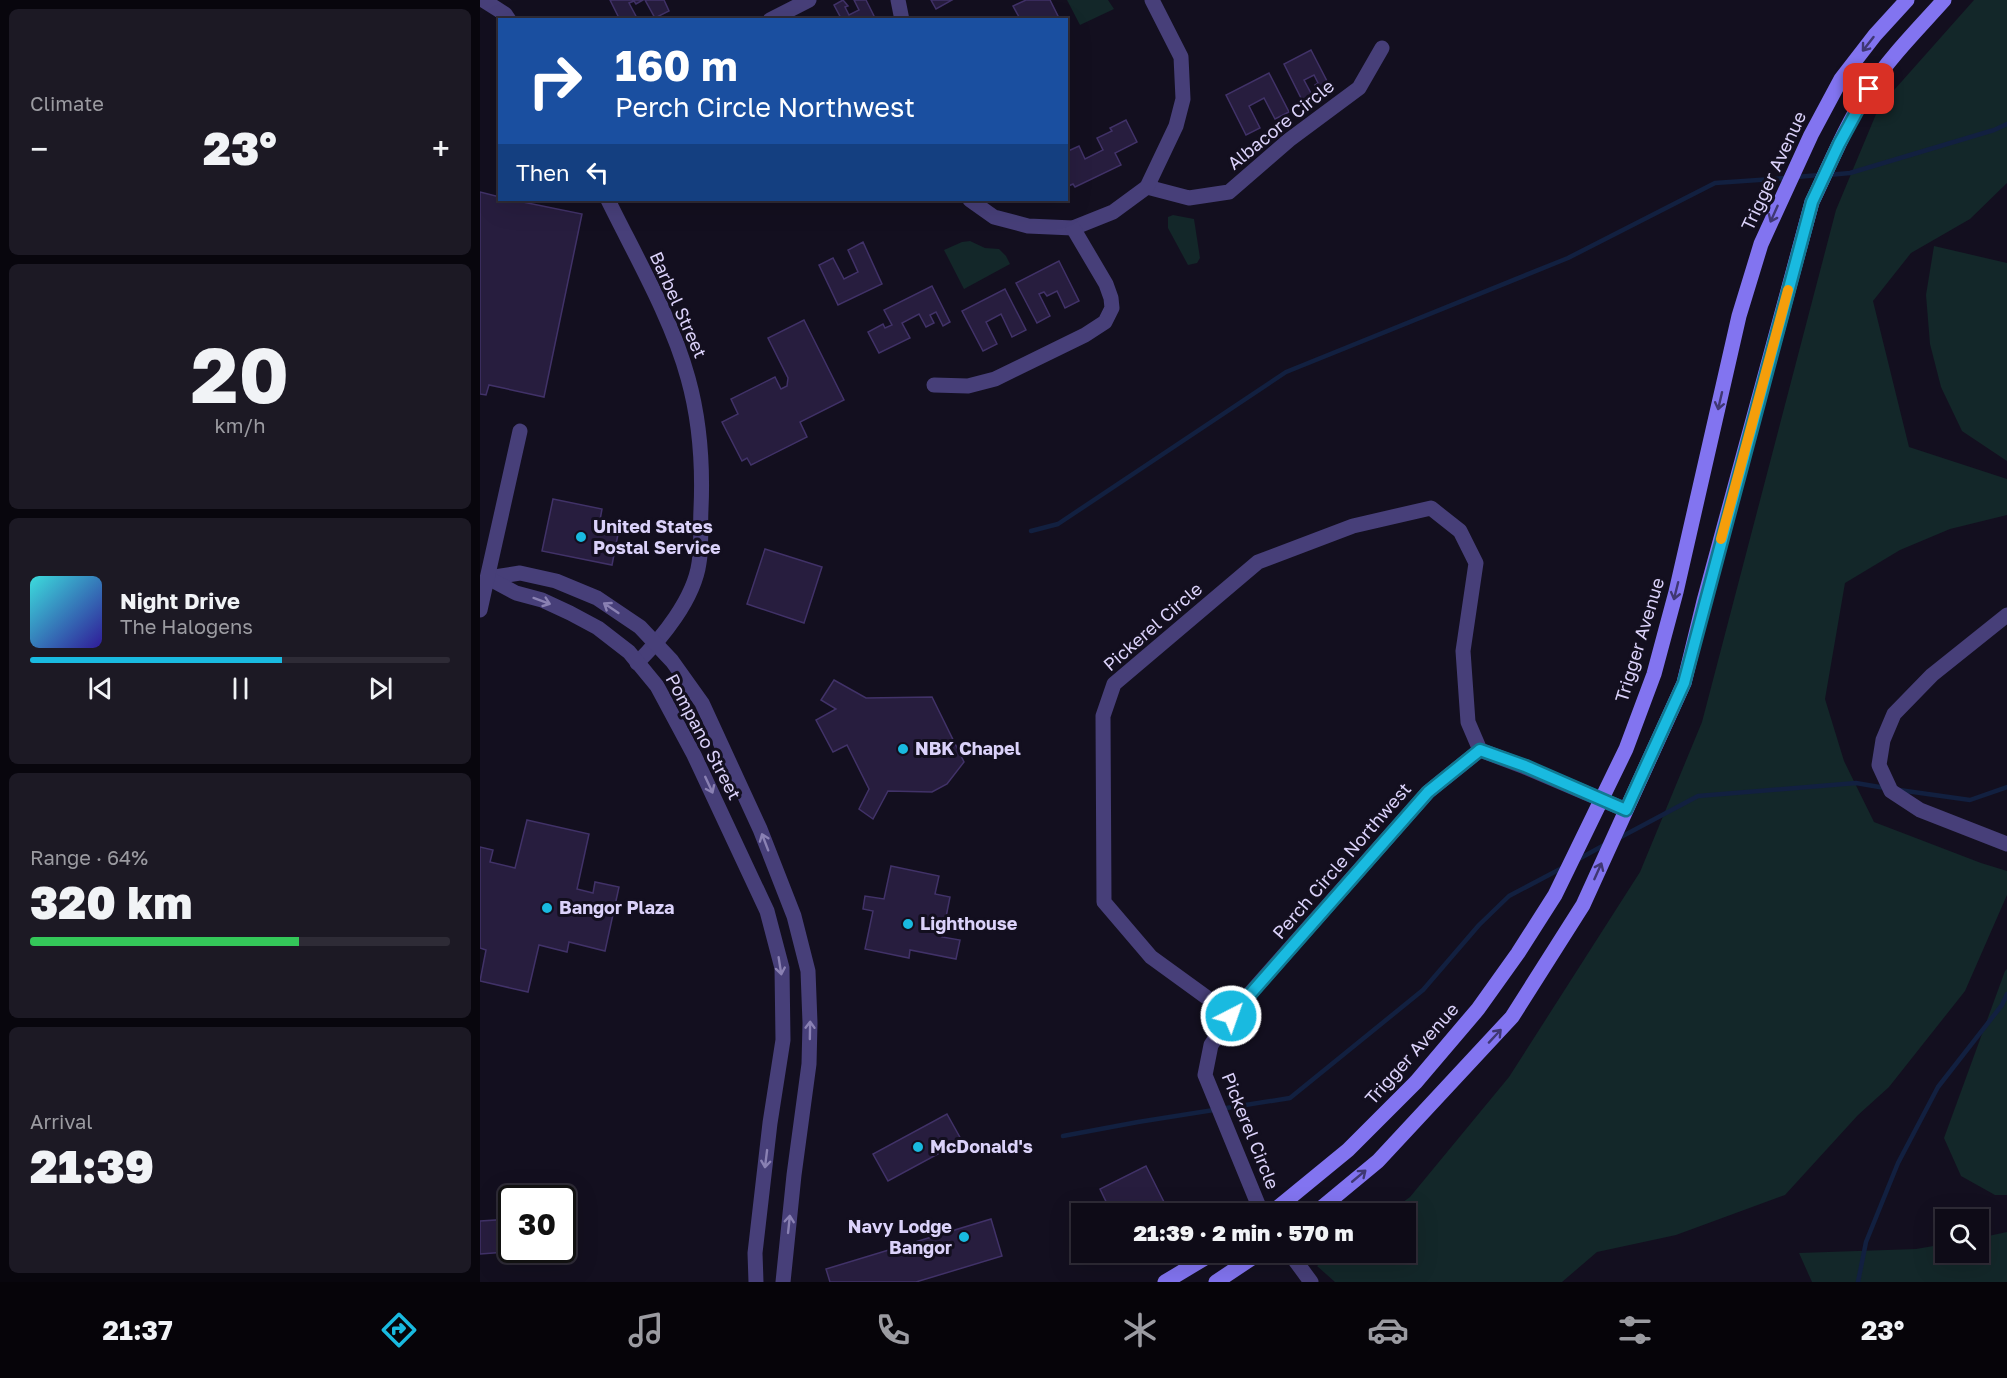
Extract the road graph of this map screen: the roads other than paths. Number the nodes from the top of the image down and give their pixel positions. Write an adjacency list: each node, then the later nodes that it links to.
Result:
1 (483, 0): 7 (street)
2 (809, 0): 8 (street)
3 (898, 0): 9 (street)
4 (1152, 0): 11 (street)
5 (1907, 0): 23 (main road, Trigger Avenue, one-way to 23)
6 (1944, 0): 24 (main road)
7 (507, 18)
8 (774, 18)
9 (902, 18)
10 (1382, 48): 11 (street, Albacore Circle)
11 (1147, 187): 14 (street)
12 (608, 201): 20 (street, Barbel Street)
13 (971, 201): 14 (street)
14 (1073, 228): 15 (street)
15 (934, 385)
16 (520, 431): 17 (street)
17 (488, 578): 18 (street); 20 (street, Pompano Street, one-way to 17); 21 (street, Pompano Street, one-way to 21)
18 (480, 610)
19 (2007, 615): 25 (street)
20 (656, 644): 21 (street, Barbel Street); 34 (street, Pompano Street, one-way to 20)
21 (638, 663): 33 (street, Pompano Street, one-way to 33)
22 (1480, 750): 23 (street); 26 (street, Perch Circle Northwest); 26 (street, Pickerel Circle)
23 (1602, 801): 24 (street); 28 (main road, Trigger Avenue)
24 (1626, 810): 29 (main road, one-way to 24)
25 (2007, 844)
26 (1231, 1016): 27 (street, Pickerel Circle)
27 (1257, 1203)
28 (1283, 1203)
29 (1327, 1203)
30 (1197, 1263): 35 (main road)
31 (1244, 1263): 36 (main road)
32 (1297, 1263): 37 (street)
33 (756, 1282)
34 (783, 1282)
35 (1165, 1282)
36 (1216, 1282)
37 (1311, 1282)

